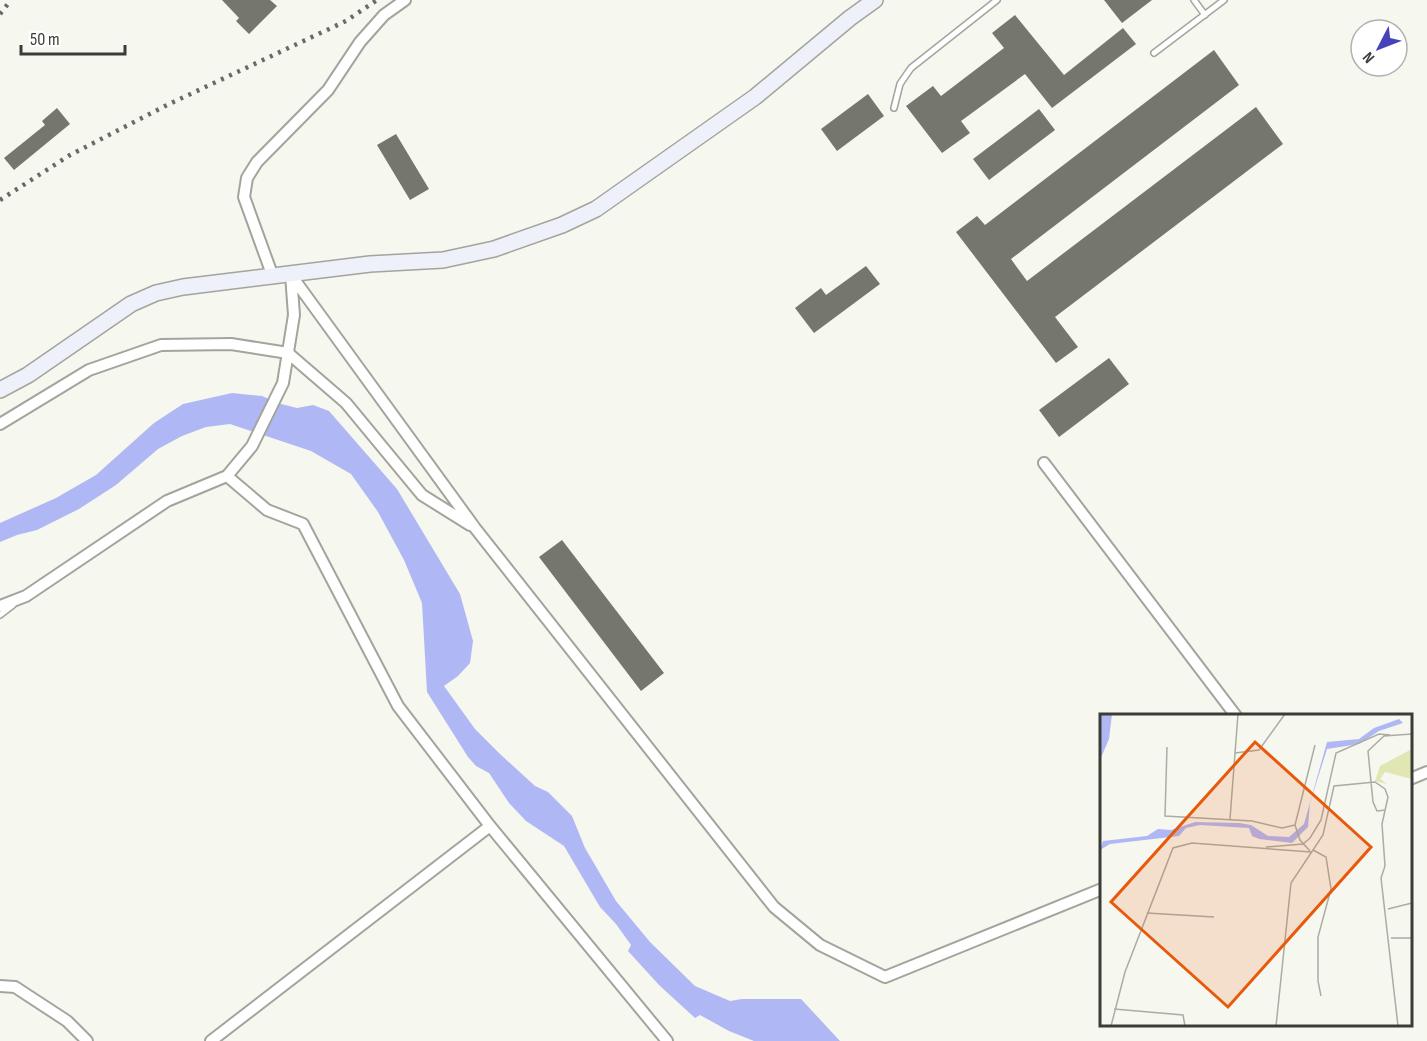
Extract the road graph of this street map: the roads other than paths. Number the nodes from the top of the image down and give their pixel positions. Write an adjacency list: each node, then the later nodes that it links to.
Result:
1 (405, 0): 10 (street)
2 (875, 0): 9 (street)
3 (997, 0): 8 (lane)
4 (1194, 0): 6 (lane)
5 (1224, 0): 6 (lane)
6 (1205, 15): 7 (lane)
7 (1154, 53)
8 (894, 108)
9 (291, 275): 10 (street); 11 (street); 16 (street)
10 (273, 277): 12 (street)
11 (288, 353): 13 (street); 15 (street); 16 (street)
12 (0, 390)
13 (0, 424)
14 (1044, 463): 20 (street)
15 (227, 476): 17 (street); 23 (street)
16 (475, 528): 24 (street)
17 (26, 596): 18 (street); 19 (lane)
18 (0, 606)
19 (0, 615)
20 (1234, 714)
21 (1427, 772): 22 (street)
22 (1412, 778)
23 (489, 826): 27 (street); 28 (street)
24 (1100, 889)
25 (0, 986): 26 (street)
26 (87, 1041)
27 (211, 1041)
28 (667, 1041)

